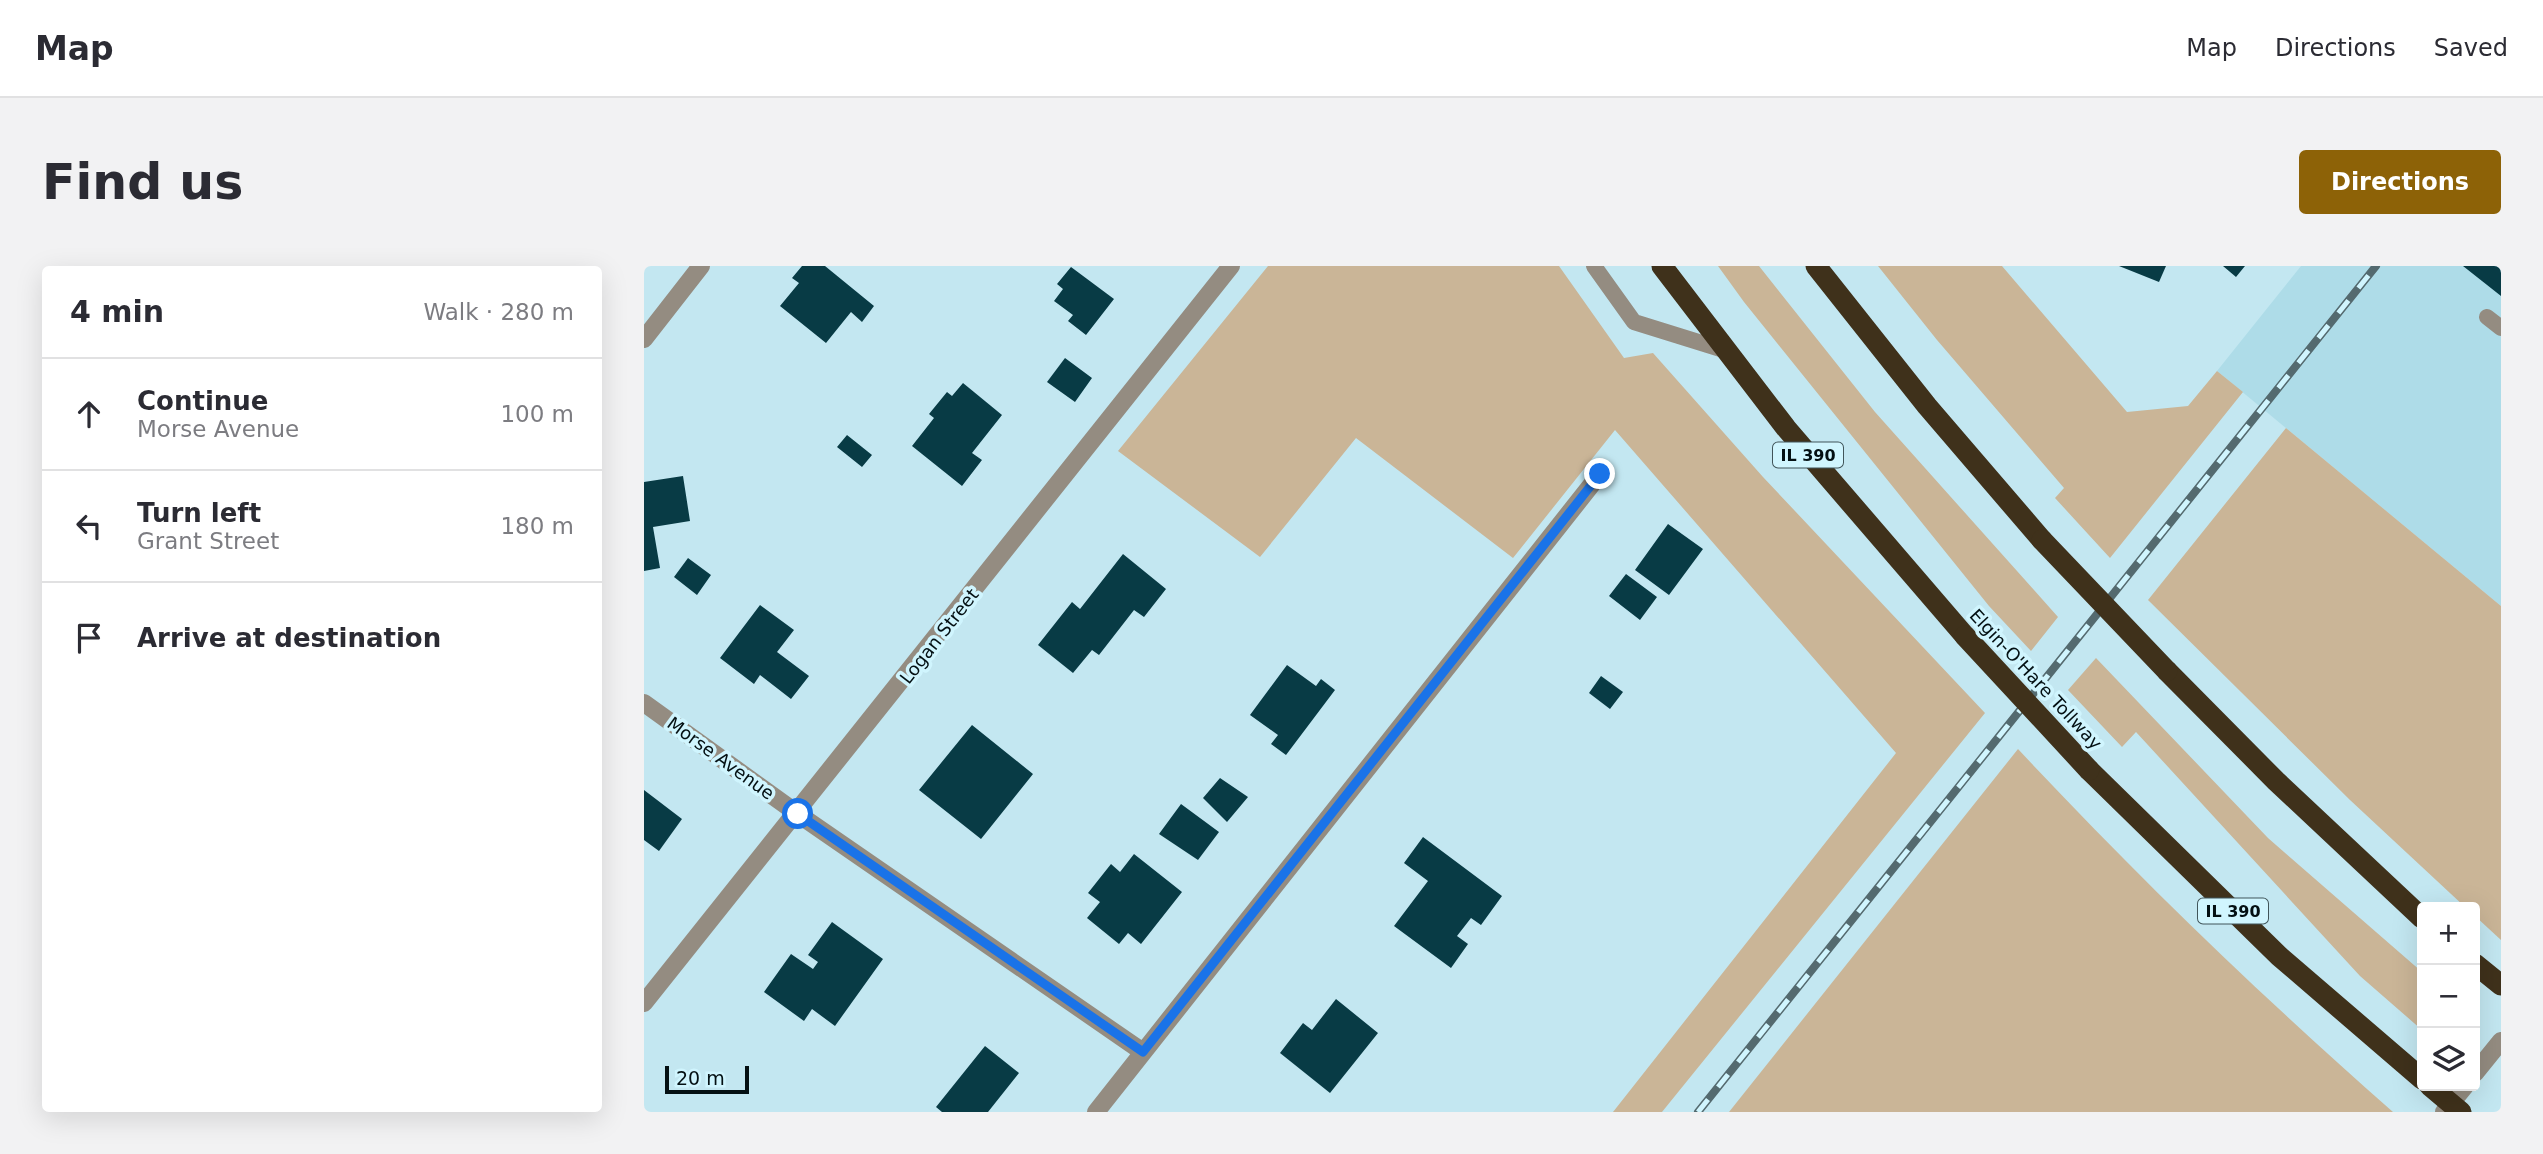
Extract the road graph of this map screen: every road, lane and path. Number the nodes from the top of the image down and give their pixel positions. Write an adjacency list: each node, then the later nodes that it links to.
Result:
1 (701, 266): 8 (street)
2 (1231, 266): 12 (street, Logan Street)
3 (1594, 266): 9 (lane)
4 (1661, 266): 9 (highway, Elgin-O'Hare Tollway / IL 390)
5 (1816, 266): 13 (highway, bridge)
6 (2487, 317): 7 (lane)
7 (2501, 328)
8 (644, 339)
9 (1724, 350): 20 (highway, Elgin-O'Hare Tollway / IL 390, bridge)
10 (1600, 474): 18 (street)
11 (644, 703): 12 (street, Morse Avenue)
12 (798, 814): 16 (street, Logan Street); 18 (street, Morse Avenue)
13 (2417, 913)
14 (2476, 965): 15 (highway)
15 (2501, 985)
16 (644, 1003)
17 (2501, 1041): 19 (street)
18 (1143, 1052): 23 (street)
19 (2480, 1067)
20 (2417, 1075)
21 (2436, 1091): 25 (highway, bridge)
22 (2461, 1091): 24 (street)
23 (1096, 1112)
24 (2444, 1112)
25 (2461, 1112)

